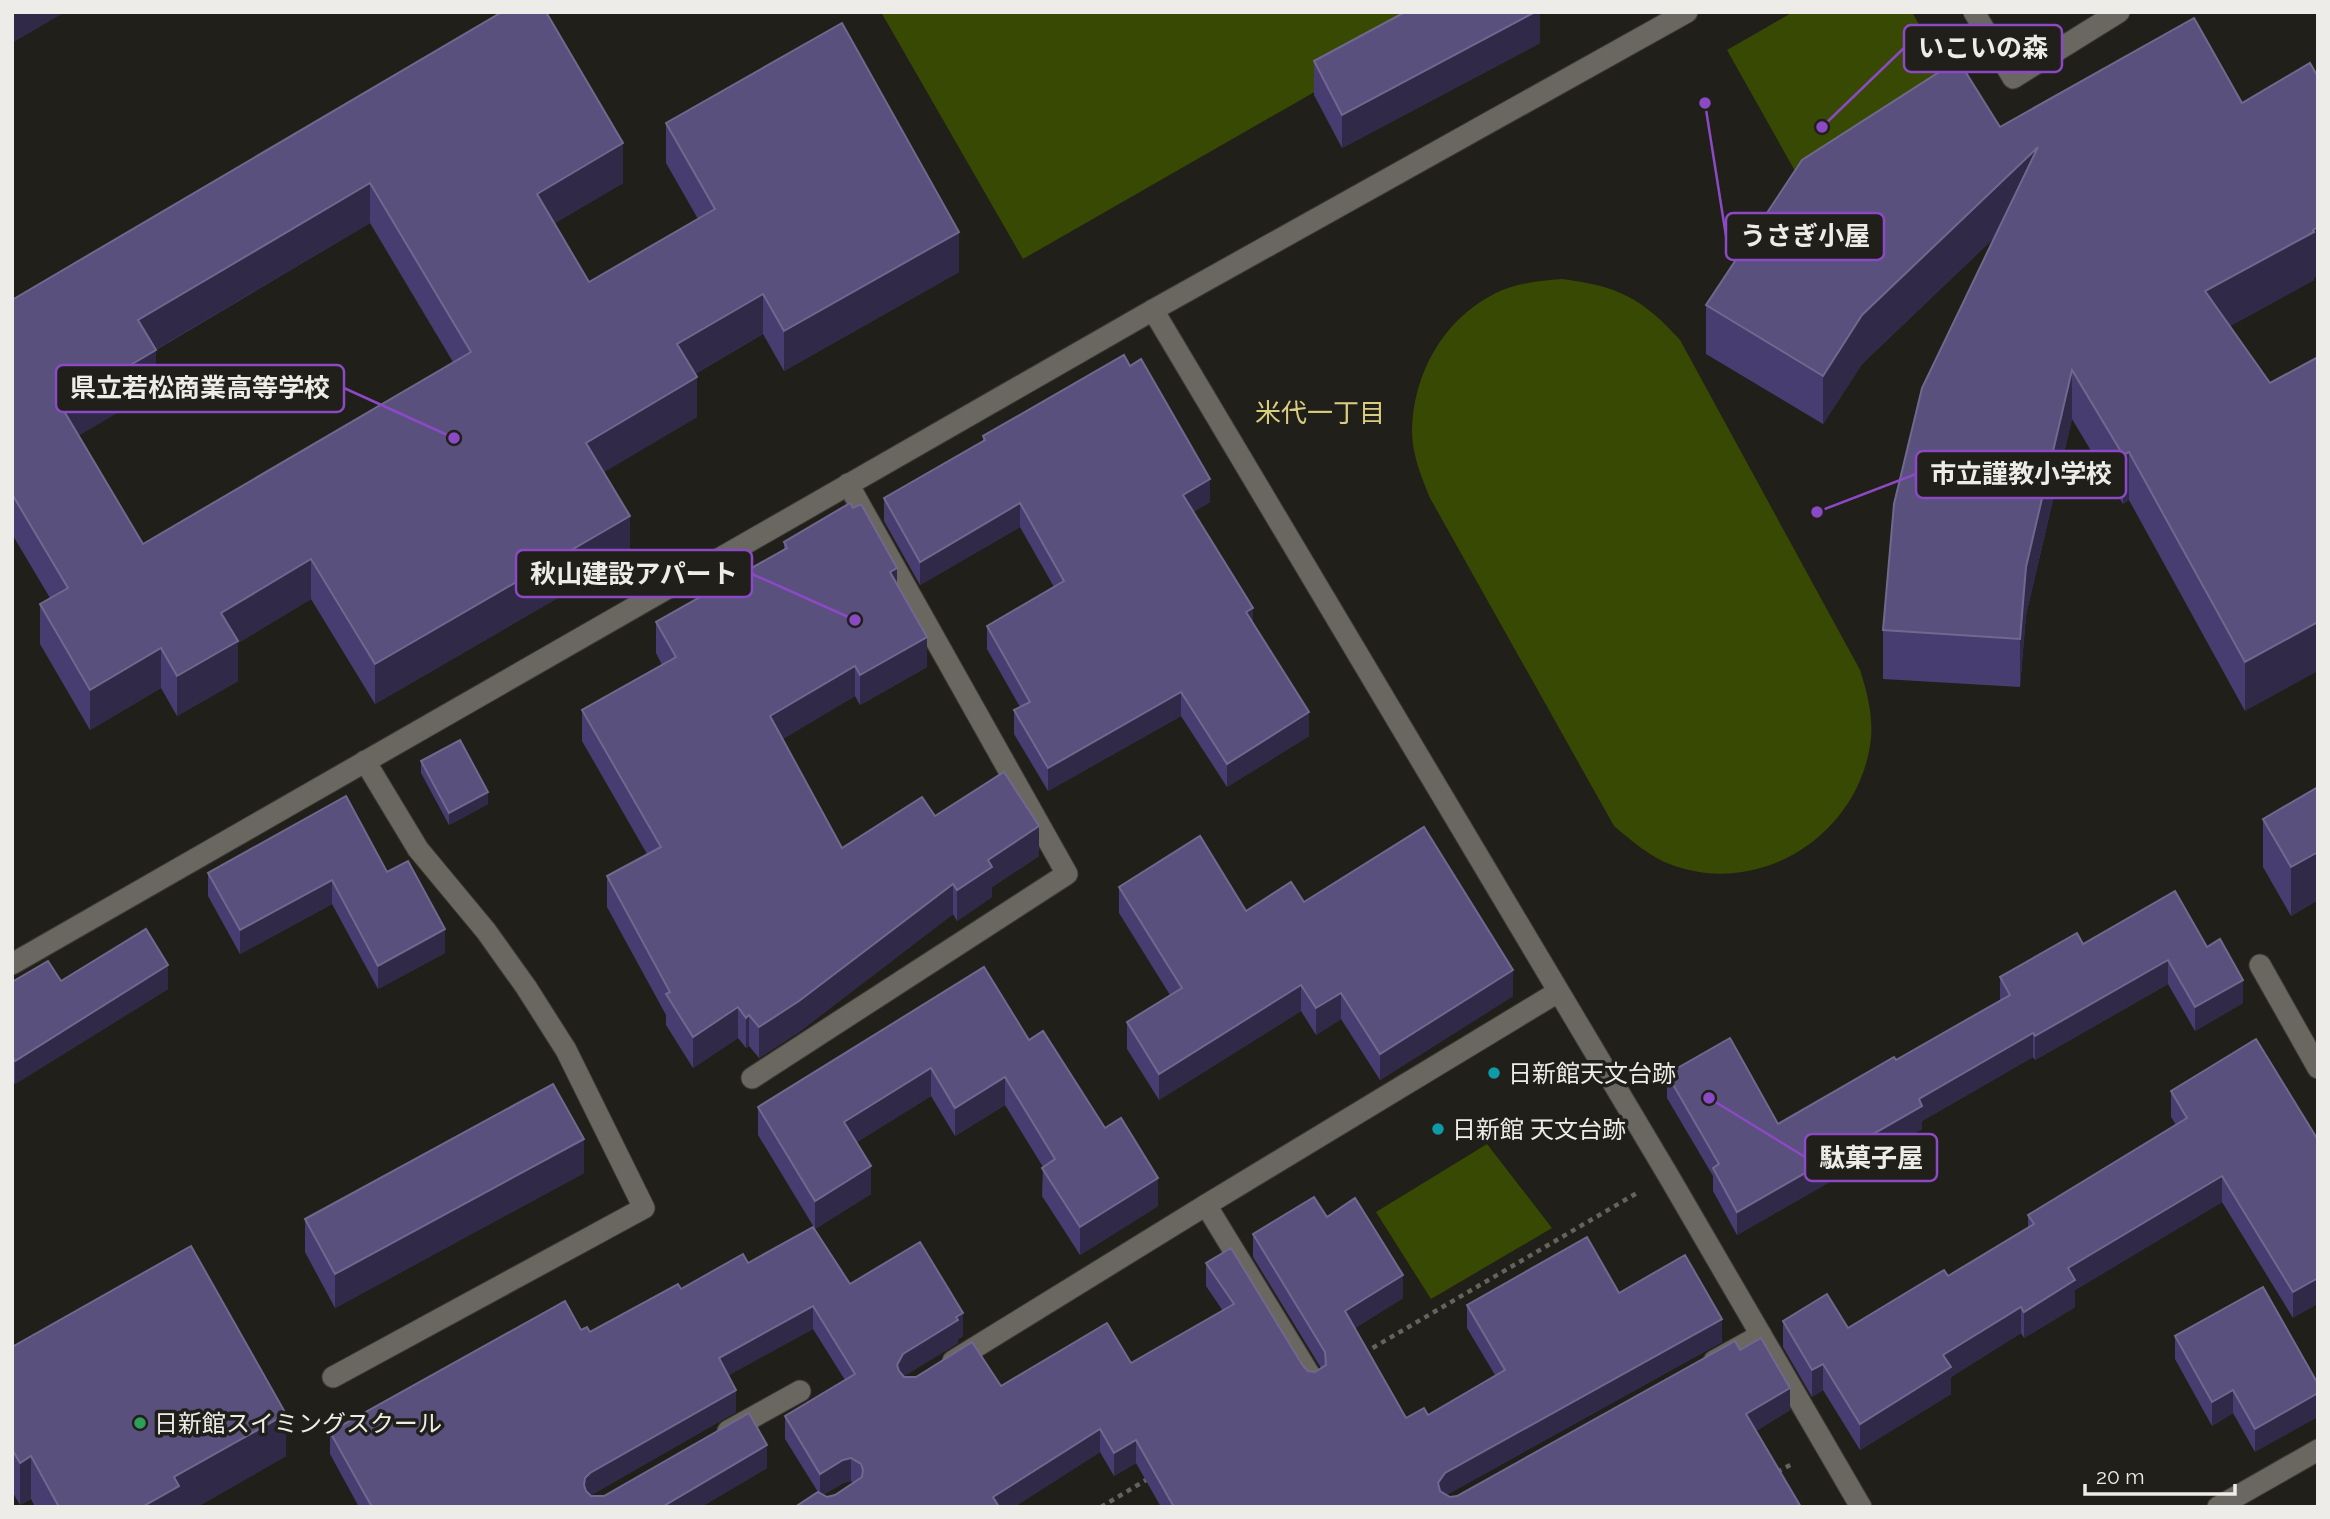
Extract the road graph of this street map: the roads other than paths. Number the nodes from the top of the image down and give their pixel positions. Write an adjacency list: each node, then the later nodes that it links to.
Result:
1 (1686, 12): 4 (street)
2 (1974, 12): 3 (street)
3 (2119, 12)
4 (1153, 310): 5 (street); 9 (street)
5 (848, 484): 6 (street); 11 (street)
6 (365, 761): 7 (street); 16 (street)
7 (12, 964)
8 (2260, 965): 10 (street)
9 (1558, 992): 12 (street); 13 (street)
10 (2318, 1068)
11 (752, 1078)
12 (1206, 1205): 15 (street); 17 (street)
13 (1761, 1335): 14 (street); 21 (street)
14 (1702, 1368)
15 (934, 1373)
16 (333, 1377)
17 (1314, 1382)
18 (800, 1391): 19 (street)
19 (716, 1438)
20 (2318, 1450): 22 (street)
21 (1861, 1507)
22 (2218, 1507)

